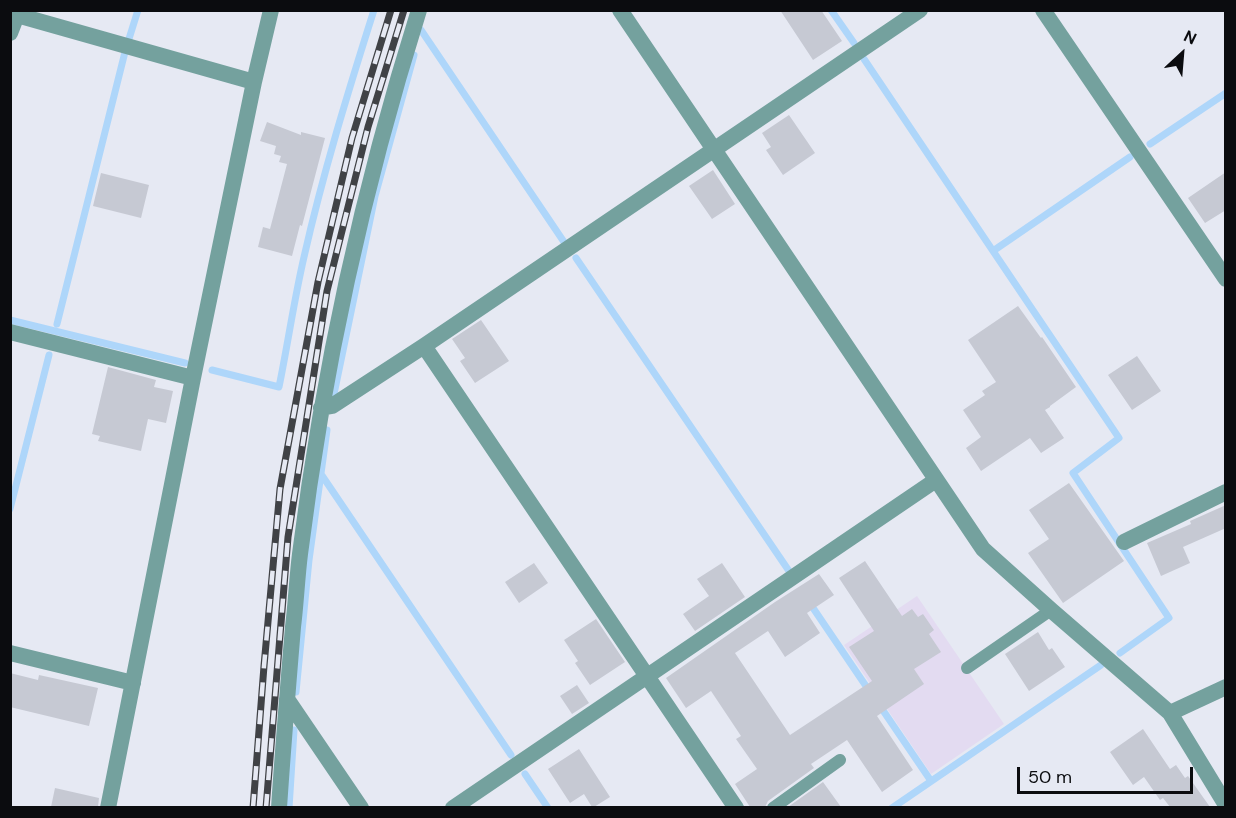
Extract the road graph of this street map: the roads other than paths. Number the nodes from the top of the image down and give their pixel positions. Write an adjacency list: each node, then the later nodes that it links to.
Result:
1 (271, 10): 8 (street)
2 (419, 10): 14 (street)
3 (620, 10): 9 (street)
4 (920, 10): 9 (street)
5 (1042, 10): 10 (street)
6 (18, 13): 7 (street); 8 (street)
7 (10, 33)
8 (254, 82): 13 (street)
9 (714, 150): 12 (street); 15 (street)
10 (1226, 279)
11 (10, 332): 13 (street)
12 (424, 346): 14 (street); 21 (street)
13 (193, 378): 22 (street)
14 (321, 408): 24 (street)
15 (936, 480): 18 (street); 21 (street)
16 (1226, 492): 17 (street)
17 (1125, 542)
18 (1051, 610): 20 (lane); 25 (street)
19 (10, 653): 22 (street)
20 (967, 668)
21 (647, 676): 31 (street); 32 (street)
22 (133, 683): 28 (street)
23 (1226, 687): 25 (street)
24 (287, 699): 29 (street); 30 (street)
25 (1170, 713): 27 (street)
26 (840, 760): 33 (lane)
27 (1222, 805)
28 (108, 807)
29 (279, 807)
30 (361, 807)
31 (453, 807)
32 (736, 807)
33 (773, 807)

